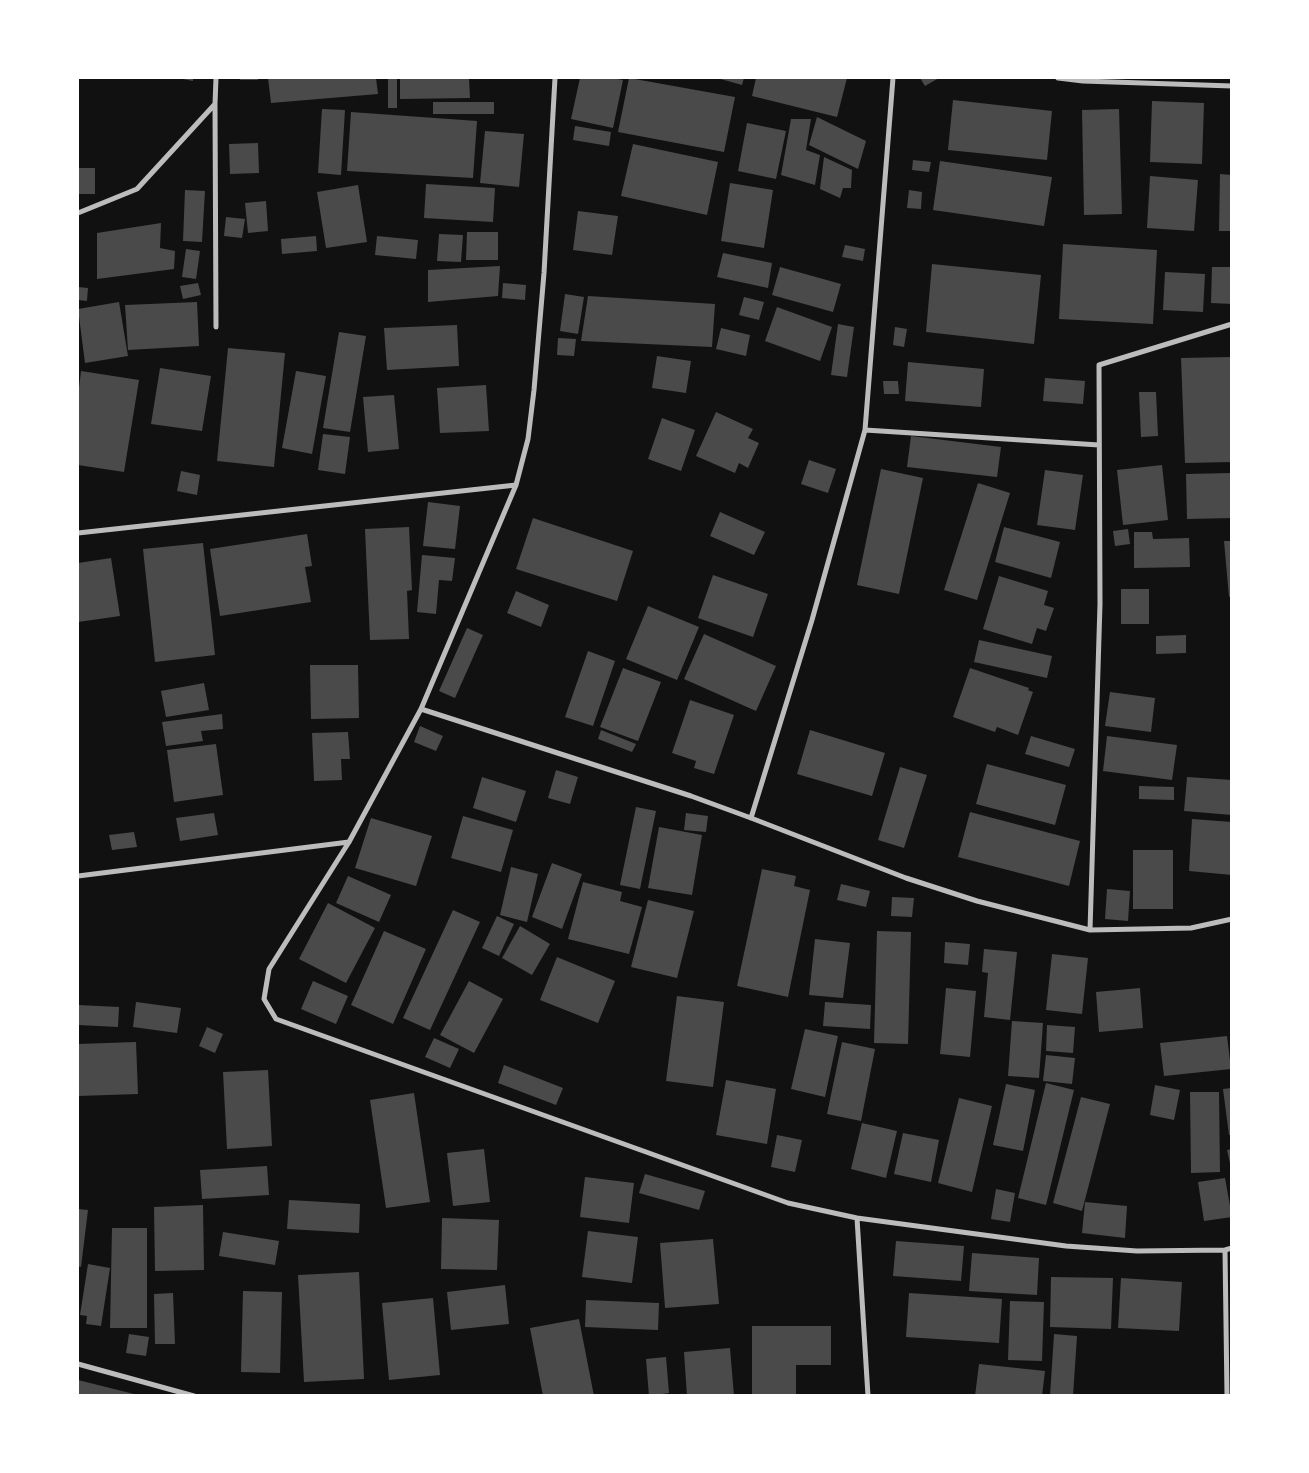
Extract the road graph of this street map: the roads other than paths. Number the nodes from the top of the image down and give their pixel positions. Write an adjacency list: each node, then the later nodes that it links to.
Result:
1 (216, 78): 6 (street)
2 (555, 78): 12 (street)
3 (894, 78): 10 (street)
4 (1058, 78): 5 (street)
5 (1232, 86)
6 (215, 104): 7 (street); 9 (street)
7 (78, 213)
8 (1232, 324): 11 (street)
9 (216, 327)
10 (864, 430): 11 (street); 15 (street)
11 (1099, 445): 19 (street)
12 (516, 485): 13 (street); 14 (street)
13 (78, 533)
14 (421, 709): 15 (street); 16 (street)
15 (751, 818): 19 (street)
16 (349, 842): 17 (street); 20 (street)
17 (78, 876)
18 (1232, 919): 19 (street)
19 (1090, 930)
20 (857, 1218): 22 (street); 25 (street)
21 (1232, 1248): 22 (street)
22 (1225, 1250): 26 (street)
23 (78, 1364): 24 (street)
24 (194, 1396)
25 (868, 1396)
26 (1227, 1396)

